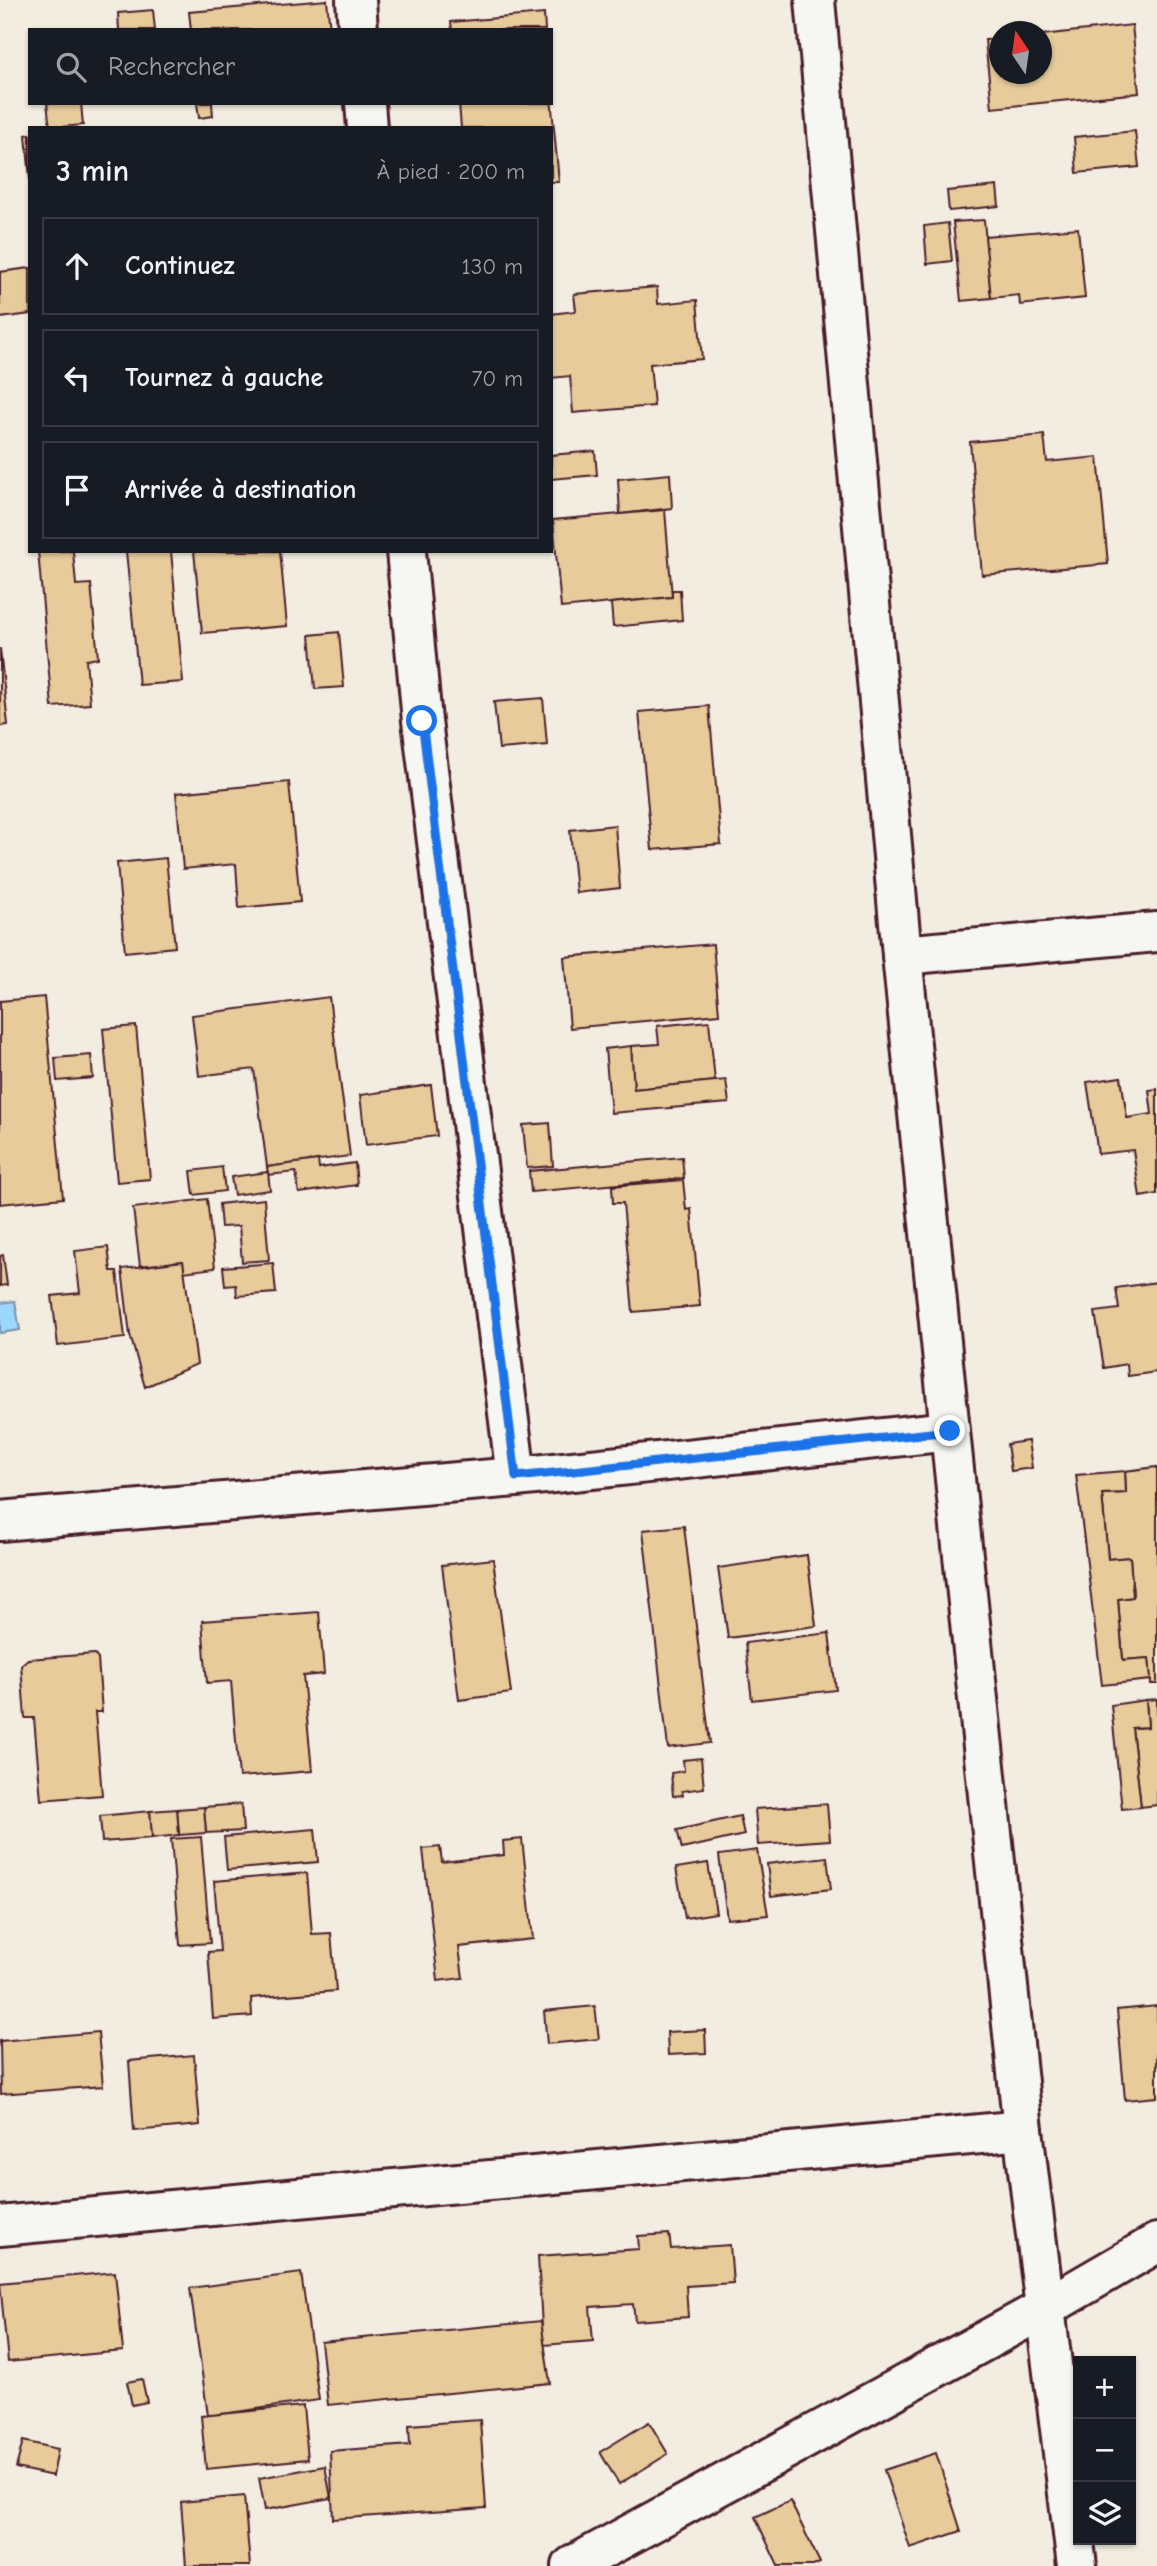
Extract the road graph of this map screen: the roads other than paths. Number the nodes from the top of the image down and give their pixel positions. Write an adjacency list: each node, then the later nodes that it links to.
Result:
1 (356, 0): 3 (street)
2 (815, 0): 8 (street)
3 (358, 28)
4 (365, 105): 5 (street)
5 (367, 126)
6 (406, 553): 10 (street)
7 (1157, 932): 8 (street)
8 (902, 955): 9 (street)
9 (950, 1431): 10 (street); 12 (street)
10 (516, 1477): 11 (street)
11 (0, 1521)
12 (1023, 2130): 13 (street); 15 (street)
13 (0, 2226)
14 (1157, 2243): 15 (street)
15 (1045, 2308): 16 (street); 17 (street)
16 (572, 2566)
17 (1077, 2566)

